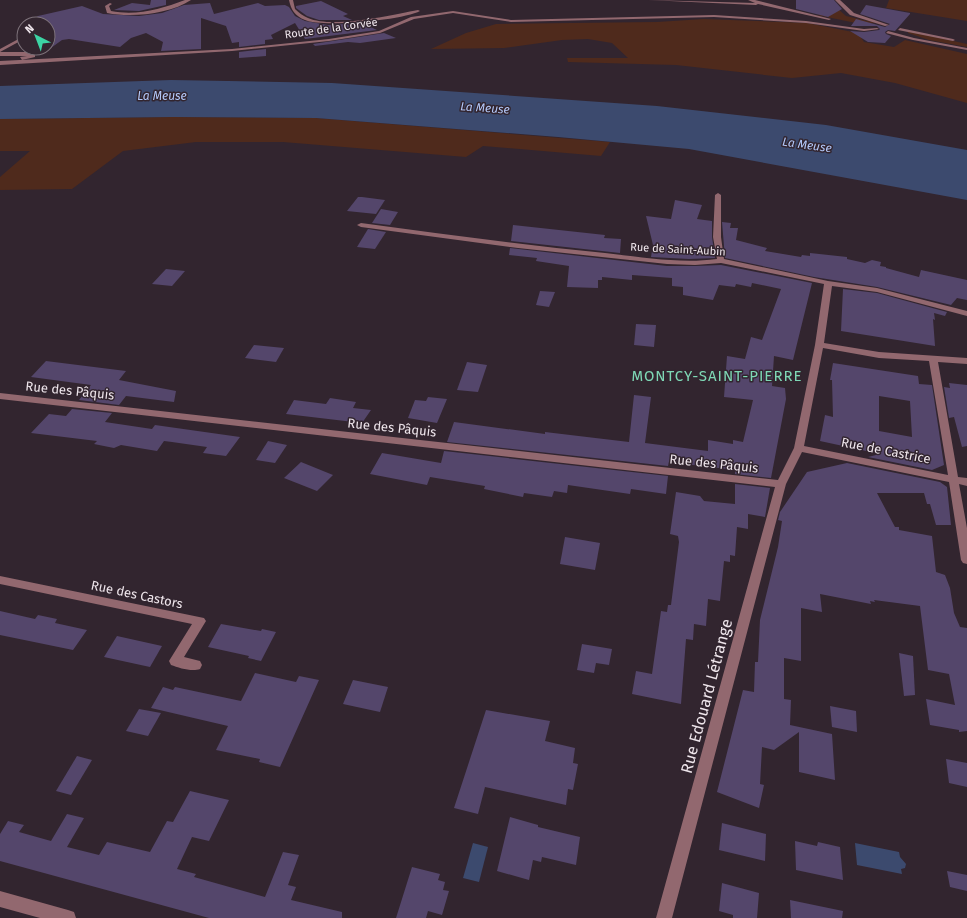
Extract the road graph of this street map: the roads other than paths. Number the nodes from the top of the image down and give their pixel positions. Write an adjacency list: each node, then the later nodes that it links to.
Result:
1 (189, 0): 6 (street)
2 (291, 0): 8 (street)
3 (650, 0): 7 (street)
4 (750, 0): 7 (street)
5 (837, 0): 9 (street)
6 (110, 4)
7 (762, 4): 10 (street)
8 (488, 17): 10 (street, Route de la Corvée); 20 (street, Route de la Corvée)
9 (887, 25): 10 (street); 11 (street)
10 (876, 28): 12 (street)
11 (900, 30): 12 (street); 14 (street); 15 (street)
12 (888, 32): 14 (street)
13 (16, 42): 17 (street)
14 (926, 42): 16 (street)
15 (967, 43)
16 (967, 49)
17 (0, 51)
18 (0, 54): 19 (street)
19 (0, 60)
20 (0, 63)
21 (718, 195): 23 (street)
22 (360, 225): 23 (street, Rue de Saint-Aubin)
23 (721, 261): 24 (street, Rue de Saint-Aubin)
24 (828, 283): 25 (street, Rue de Saint-Aubin); 26 (street, Rue Edouard Létrange)
25 (967, 314)
26 (819, 345): 27 (street); 30 (street, Rue Edouard Létrange)
27 (933, 358): 28 (street); 31 (street)
28 (967, 361)
29 (0, 396): 33 (street, Rue des Pâquis)
30 (799, 448): 31 (street, Rue de Castrice); 33 (street, Rue Edouard Létrange)
31 (953, 478): 32 (street, Rue de Castrice); 34 (street)
32 (967, 482)
33 (781, 484): 39 (street, Rue Edouard Létrange)
34 (967, 560)
35 (0, 580): 36 (street, Rue des Castors)
36 (196, 665)
37 (0, 899): 38 (street)
38 (68, 918)
39 (664, 918)

